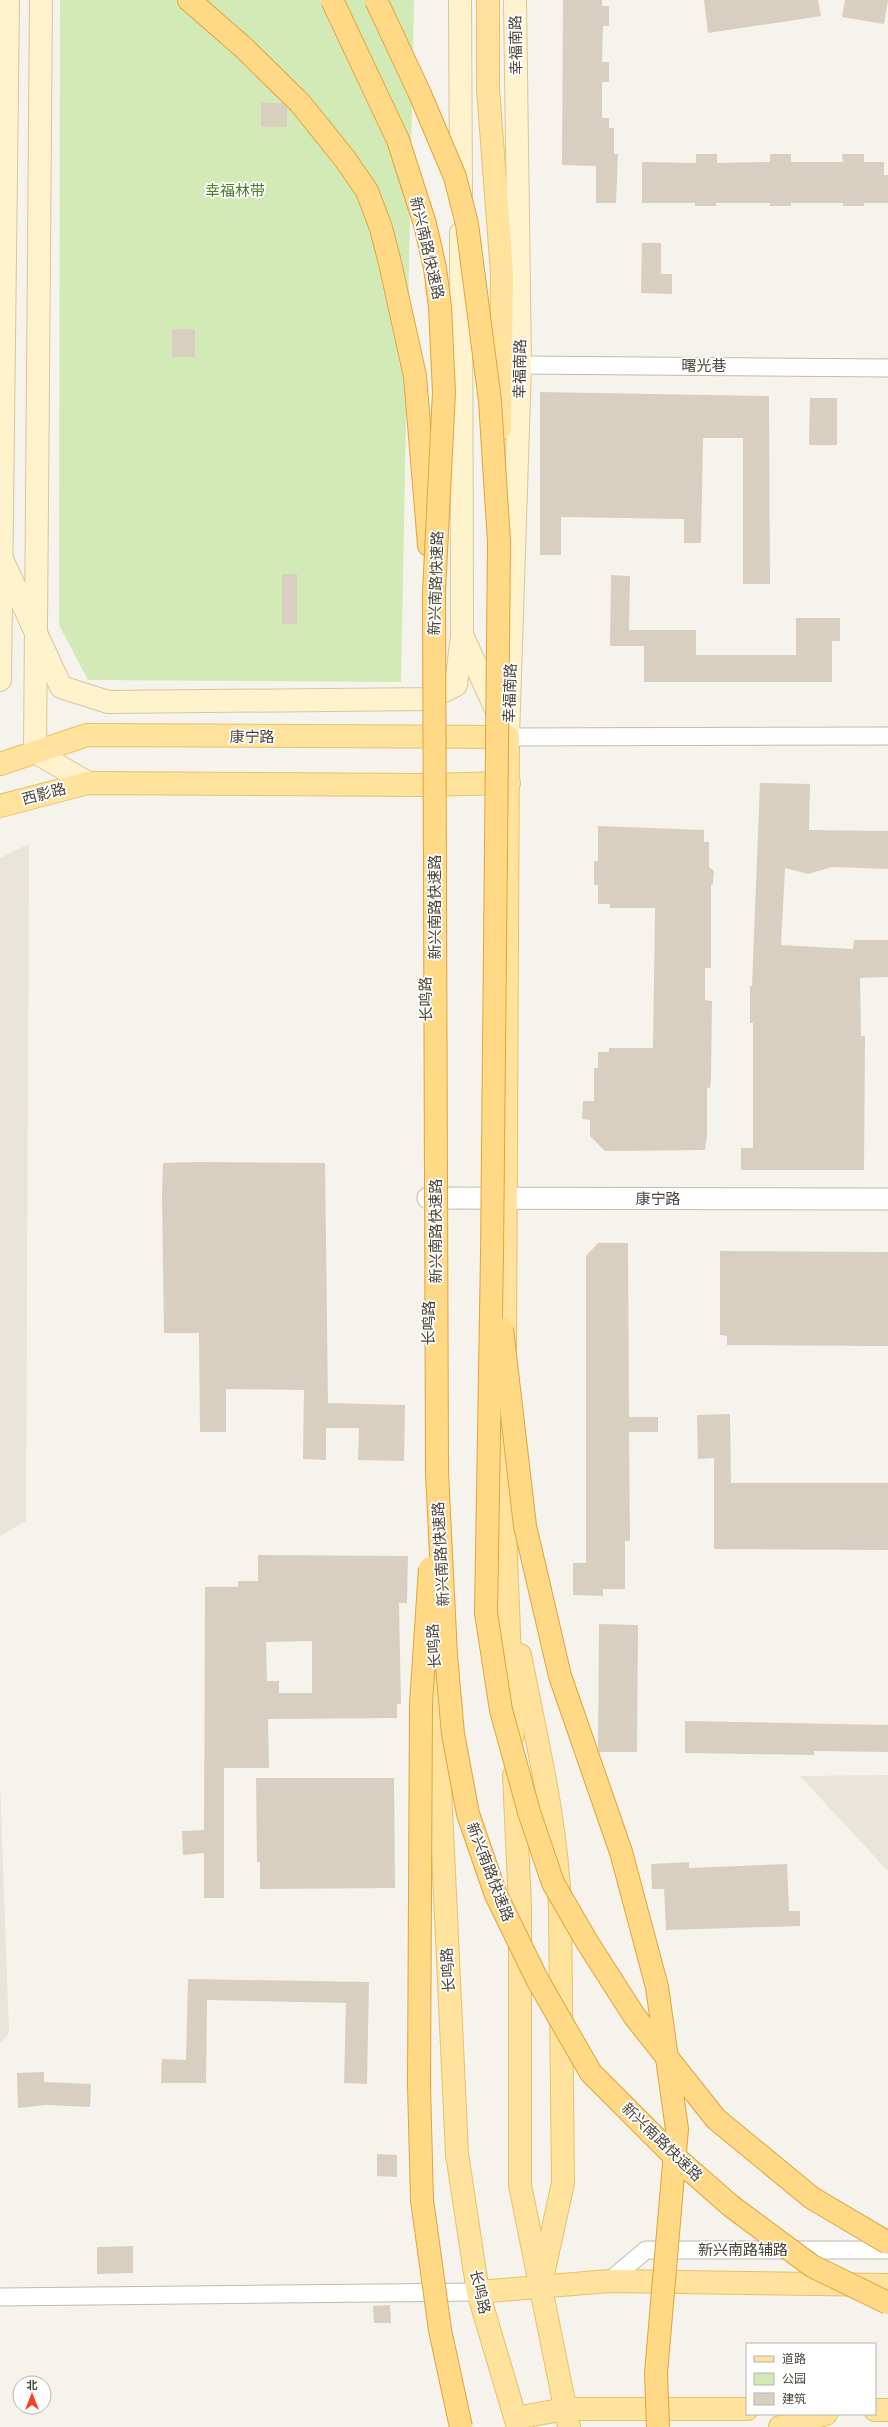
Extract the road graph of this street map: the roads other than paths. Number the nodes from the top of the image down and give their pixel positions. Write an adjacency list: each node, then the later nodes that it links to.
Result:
1 (8, 0): 9 (main road)
2 (41, 0): 15 (main road)
3 (189, 0): 14 (highway, bridge)
4 (332, 0): 14 (highway, 新兴南路快速路, bridge)
5 (376, 0): 12 (highway, bridge)
6 (460, 0): 16 (main road)
7 (488, 0): 12 (main road, bridge)
8 (515, 0): 10 (main road, 幸福南路)
9 (3, 180): 13 (main road)
10 (520, 365): 11 (street, 曙光巷); 19 (main road, 幸福南路)
11 (888, 368)
12 (499, 542): 30 (highway, bridge)
13 (2, 559): 15 (main road); 17 (main road)
14 (434, 592): 31 (highway, 新兴南路快速路, bridge)
15 (35, 629): 16 (main road); 21 (main road)
16 (462, 635): 19 (main road)
17 (0, 680)
18 (888, 736): 19 (street)
19 (508, 737): 20 (main road, 康宁路); 24 (main road)
20 (424, 738): 21 (main road, 康宁路); 25 (main road, 长鸣路)
21 (35, 752): 22 (main road, 康宁路); 23 (main road)
22 (0, 764)
23 (88, 783): 25 (main road, 西影路); 26 (main road, 西影路)
24 (509, 783): 25 (main road, 西影路); 29 (main road)
25 (424, 785): 27 (main road, 长鸣路)
26 (0, 806)
27 (428, 1198): 29 (street, 康宁路); 38 (main road, 长鸣路)
28 (888, 1198): 29 (street, 康宁路)
29 (505, 1199): 32 (main road)
30 (492, 1254): 33 (highway, bridge); 48 (highway, bridge)
31 (437, 1473): 40 (highway, 新兴南路快速路, bridge); 47 (highway, bridge)
32 (506, 1579): 37 (main road); 37 (main road)
33 (888, 2243)
34 (888, 2250): 35 (street, 新兴南路辅路)
35 (609, 2281): 36 (main road); 37 (main road)
36 (888, 2285)
37 (540, 2287): 38 (main road); 45 (main road)
38 (478, 2292): 39 (street); 46 (main road, 长鸣路)
39 (0, 2297)
40 (888, 2303)
41 (746, 2409): 45 (main road)
42 (876, 2410): 43 (main road)
43 (888, 2410)
44 (822, 2415): 49 (main road)
45 (567, 2418): 46 (main road)
46 (517, 2423)
47 (461, 2427)
48 (658, 2427)
49 (780, 2427)

